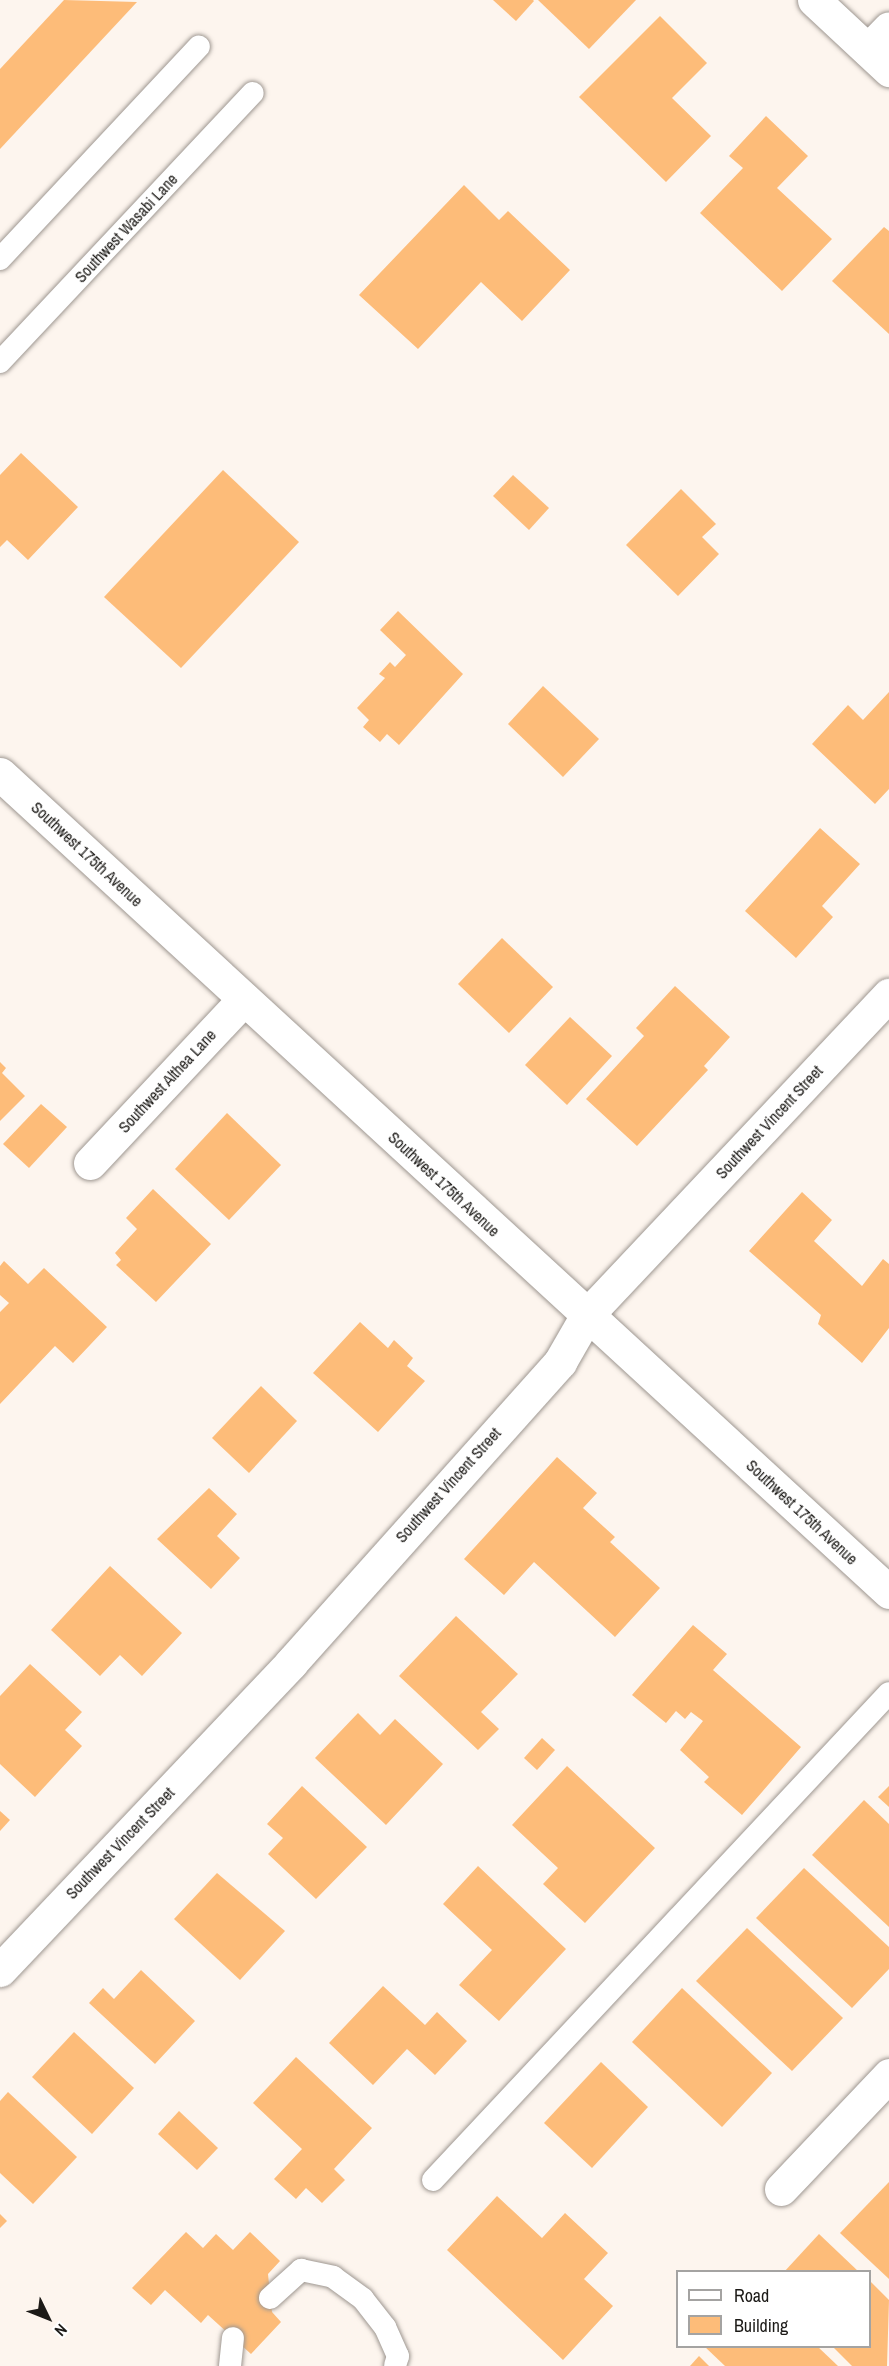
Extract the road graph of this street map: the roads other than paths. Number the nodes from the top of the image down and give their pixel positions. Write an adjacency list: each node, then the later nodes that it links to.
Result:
1 (814, 0): 3 (street)
2 (199, 46): 5 (lane)
3 (882, 49)
4 (253, 93): 6 (lane, Southwest Wasabi Lane)
5 (0, 259)
6 (0, 363)
7 (0, 774): 9 (street, Southwest 175th Avenue)
8 (889, 995): 11 (street, Southwest Vincent Street)
9 (244, 999): 10 (street, Southwest Althea Lane); 11 (street, Southwest 175th Avenue)
10 (90, 1163)
11 (587, 1315): 12 (street, Southwest 175th Avenue); 14 (street, Southwest Vincent Street)
12 (889, 1592)
13 (889, 1693): 16 (lane)
14 (0, 1970)
15 (889, 2075): 17 (street)
16 (433, 2180)
17 (781, 2189)
18 (270, 2298): 21 (lane)
19 (233, 2338): 20 (lane)
20 (230, 2366)
21 (395, 2366)

